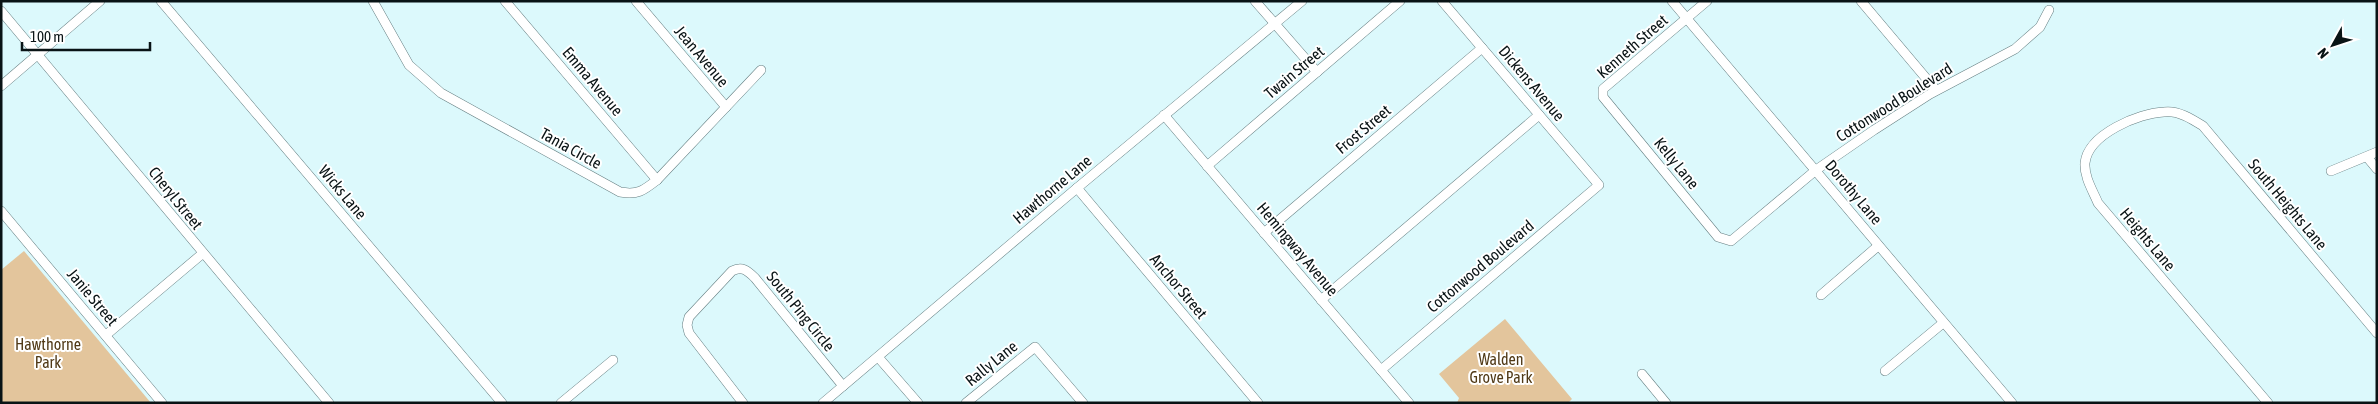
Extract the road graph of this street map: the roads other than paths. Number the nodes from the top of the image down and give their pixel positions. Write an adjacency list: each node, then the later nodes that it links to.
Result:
1 (100, 1): 18 (street)
2 (161, 1): 56 (street, Wicks Lane)
3 (374, 1): 34 (street, Tania Circle)
4 (505, 1): 34 (street, Emma Avenue)
5 (636, 1): 24 (street, Jean Avenue)
6 (1255, 1): 16 (street)
7 (1302, 1): 16 (street, Hawthorne Lane)
8 (1400, 1): 20 (street, Twain Street)
9 (1442, 1): 17 (street, Dickens Avenue)
10 (1672, 1): 15 (street, Dorothy Lane)
11 (1707, 1): 15 (street, Kenneth Street)
12 (1861, 1): 22 (street)
13 (2049, 10): 22 (street, Cottonwood Boulevard)
14 (1, 11): 18 (street, Cheryl Street)
15 (1687, 18): 23 (street, Kenneth Street); 32 (street, Dorothy Lane)
16 (1275, 25): 20 (street); 27 (street, Hawthorne Lane)
17 (1482, 48): 26 (street, Dickens Avenue); 38 (street, Frost Street)
18 (37, 55): 21 (street); 41 (street, Cheryl Street)
19 (761, 70): 24 (street, Tania Circle)
20 (1317, 72): 30 (street, Twain Street)
21 (1, 86)
22 (1936, 90): 32 (street, Cottonwood Boulevard)
23 (1603, 97): 39 (street, Kelly Lane)
24 (726, 107): 34 (street, Tania Circle)
25 (2165, 111): 45 (street, South Heights Lane); 66 (street, Heights Lane)
26 (1539, 115): 35 (street, Dickens Avenue); 43 (street)
27 (1164, 116): 30 (street, Hemingway Avenue); 36 (street, Hawthorne Lane)
28 (2377, 152): 29 (street)
29 (2367, 156): 31 (street); 33 (street)
30 (1207, 166): 38 (street, Hemingway Avenue)
31 (2377, 169)
32 (1816, 170): 39 (street, Cottonwood Boulevard); 40 (street, Dorothy Lane)
33 (2331, 171)
34 (657, 180)
35 (1599, 185): 49 (street, Cottonwood Boulevard)
36 (1077, 188): 47 (street, Hawthorne Lane); 63 (street, Anchor Street)
37 (1, 211): 46 (street, Janie Street)
38 (1264, 233): 43 (street, Hemingway Avenue)
39 (1731, 241)
40 (1878, 246): 42 (street); 44 (street, Dorothy Lane)
41 (202, 254): 46 (street); 55 (street, Cheryl Street)
42 (1821, 295)
43 (1321, 300): 49 (street, Hemingway Avenue)
44 (1944, 322): 50 (street); 53 (street, Dorothy Lane)
45 (2377, 333)
46 (106, 335): 54 (street, Janie Street)
47 (878, 357): 52 (street, Hawthorne Lane); 60 (street)
48 (613, 360): 57 (street)
49 (1381, 370): 64 (street, Hemingway Avenue)
50 (1885, 372)
51 (1642, 374): 65 (street)
52 (843, 386): 58 (street, South Ping Circle); 59 (street, Hawthorne Lane)
53 (2006, 401)
54 (162, 403)
55 (329, 403)
56 (502, 403)
57 (562, 403)
58 (743, 403)
59 (823, 403)
60 (918, 403)
61 (966, 403): 62 (street, Rally Lane)
62 (1083, 403)
63 (1258, 403)
64 (1408, 403)
65 (1666, 403)
66 (2268, 403)

